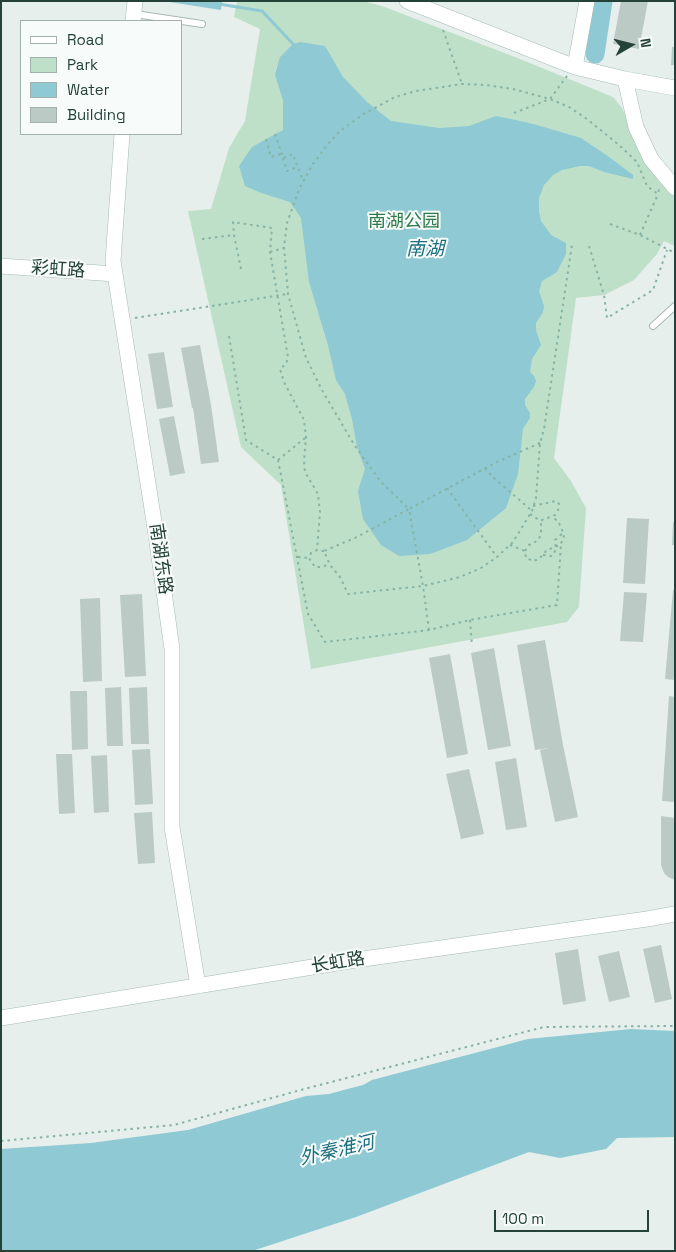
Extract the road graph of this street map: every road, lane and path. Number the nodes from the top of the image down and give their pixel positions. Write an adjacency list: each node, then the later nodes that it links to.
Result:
1 (407, 1): 4 (street)
2 (586, 1): 8 (street)
3 (134, 12): 5 (lane)
4 (437, 13): 8 (street); 10 (path)
5 (179, 20)
6 (182, 20): 7 (lane)
7 (202, 24)
8 (574, 67): 9 (street); 12 (path)
9 (625, 79): 11 (street); 20 (street)
10 (462, 84): 12 (path); 21 (path)
11 (675, 88)
12 (550, 99): 13 (path); 23 (path)
13 (514, 113)
14 (275, 134): 17 (path)
15 (122, 135): 36 (street, 南湖东路)
16 (266, 139): 17 (path)
17 (281, 154): 18 (path)
18 (283, 158): 19 (path); 19 (path)
19 (298, 167): 21 (path)
20 (665, 176): 22 (street); 23 (path)
21 (303, 181): 30 (path)
22 (675, 188)
23 (658, 194): 26 (path)
24 (610, 224): 26 (path)
25 (234, 235): 27 (path); 32 (path); 35 (path)
26 (640, 235): 31 (path)
27 (202, 239)
28 (572, 245): 44 (path)
29 (589, 246): 31 (path)
30 (284, 247): 32 (path); 37 (path)
31 (667, 250): 33 (path)
32 (270, 252): 38 (path)
33 (675, 253)
34 (1, 266): 36 (street, 彩虹路)
35 (241, 269)
36 (115, 274): 40 (street, 南湖东路)
37 (288, 294): 38 (path); 49 (path)
38 (277, 296): 40 (path); 43 (path)
39 (675, 306): 41 (lane)
40 (123, 320): 71 (street, 南湖东路)
41 (653, 326)
42 (229, 336): 45 (path)
43 (306, 437): 45 (path); 58 (path)
44 (540, 443): 46 (path); 48 (path)
45 (278, 460): 62 (path)
46 (485, 468): 47 (path); 50 (path)
47 (447, 488): 49 (path); 63 (path)
48 (533, 506): 50 (path); 52 (path)
49 (409, 509): 59 (path); 66 (path)
50 (532, 510): 51 (path)
51 (530, 514): 53 (path); 56 (path)
52 (551, 516): 53 (path); 54 (path)
53 (541, 520): 60 (path)
54 (563, 532): 55 (path); 57 (path)
55 (561, 544): 57 (path); 67 (path)
56 (510, 545): 60 (path); 63 (path)
57 (556, 547): 61 (path); 61 (path)
58 (316, 550): 59 (path); 64 (path)
59 (324, 551): 65 (path)
60 (525, 551): 61 (path)
61 (542, 554)
62 (298, 557): 64 (path); 68 (path)
63 (497, 557): 66 (path)
64 (309, 558): 65 (path)
65 (328, 561): 66 (path)
66 (423, 586): 68 (path)
67 (470, 620): 68 (path); 69 (path)
68 (429, 630)
69 (472, 646)
70 (675, 914): 71 (street, 长虹路)
71 (198, 986): 72 (street, 长虹路)
72 (1, 1018)
73 (675, 1026): 74 (path)
74 (1, 1141)

